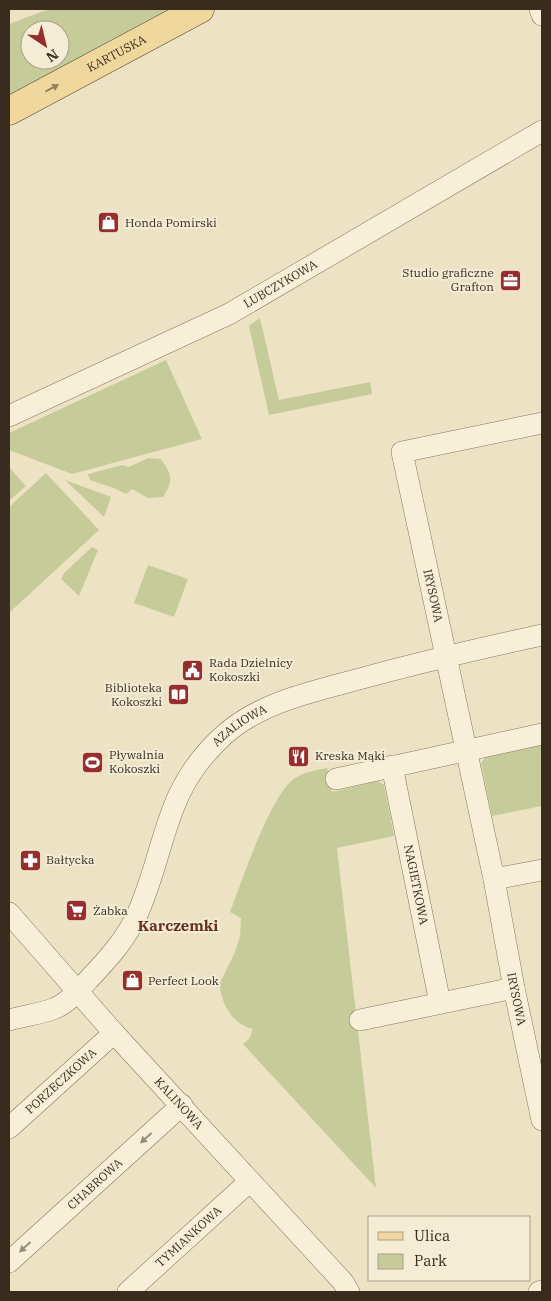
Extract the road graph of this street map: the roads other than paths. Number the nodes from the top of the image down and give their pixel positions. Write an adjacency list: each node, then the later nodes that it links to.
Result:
1 (200, 9): 4 (main road, KARTUSKA, one-way to 1)
2 (540, 9): 3 (street)
3 (542, 16)
4 (9, 111)
5 (542, 131): 6 (street, LUBCZYKOWA)
6 (9, 416)
7 (542, 423): 9 (street, IRYSOWA)
8 (542, 635): 9 (street, AZALIOWA)
9 (446, 655): 11 (street, IRYSOWA); 18 (street, AZALIOWA)
10 (542, 734): 11 (street)
11 (466, 750): 12 (street); 15 (street, IRYSOWA)
12 (392, 766): 13 (street); 19 (street, NAGIETKOWA)
13 (336, 779)
14 (542, 870): 15 (street)
15 (494, 879): 17 (street, IRYSOWA)
16 (9, 913): 18 (street, KALINOWA)
17 (514, 988): 19 (street); 24 (street, IRYSOWA)
18 (78, 992): 20 (street, AZALIOWA); 22 (street, KALINOWA)
19 (440, 1003): 21 (street)
20 (9, 1020)
21 (360, 1020)
22 (114, 1033): 23 (street, KALINOWA); 25 (street, PORZECZKOWA)
23 (182, 1105): 26 (street, KALINOWA); 27 (street, CHABROWA, one-way to 27)
24 (542, 1120)
25 (9, 1128)
26 (250, 1181): 28 (street, TYMIANKOWA); 29 (street, KALINOWA)
27 (9, 1262)
28 (128, 1292)
29 (349, 1292)
30 (538, 1292): 31 (street)
31 (542, 1292)

